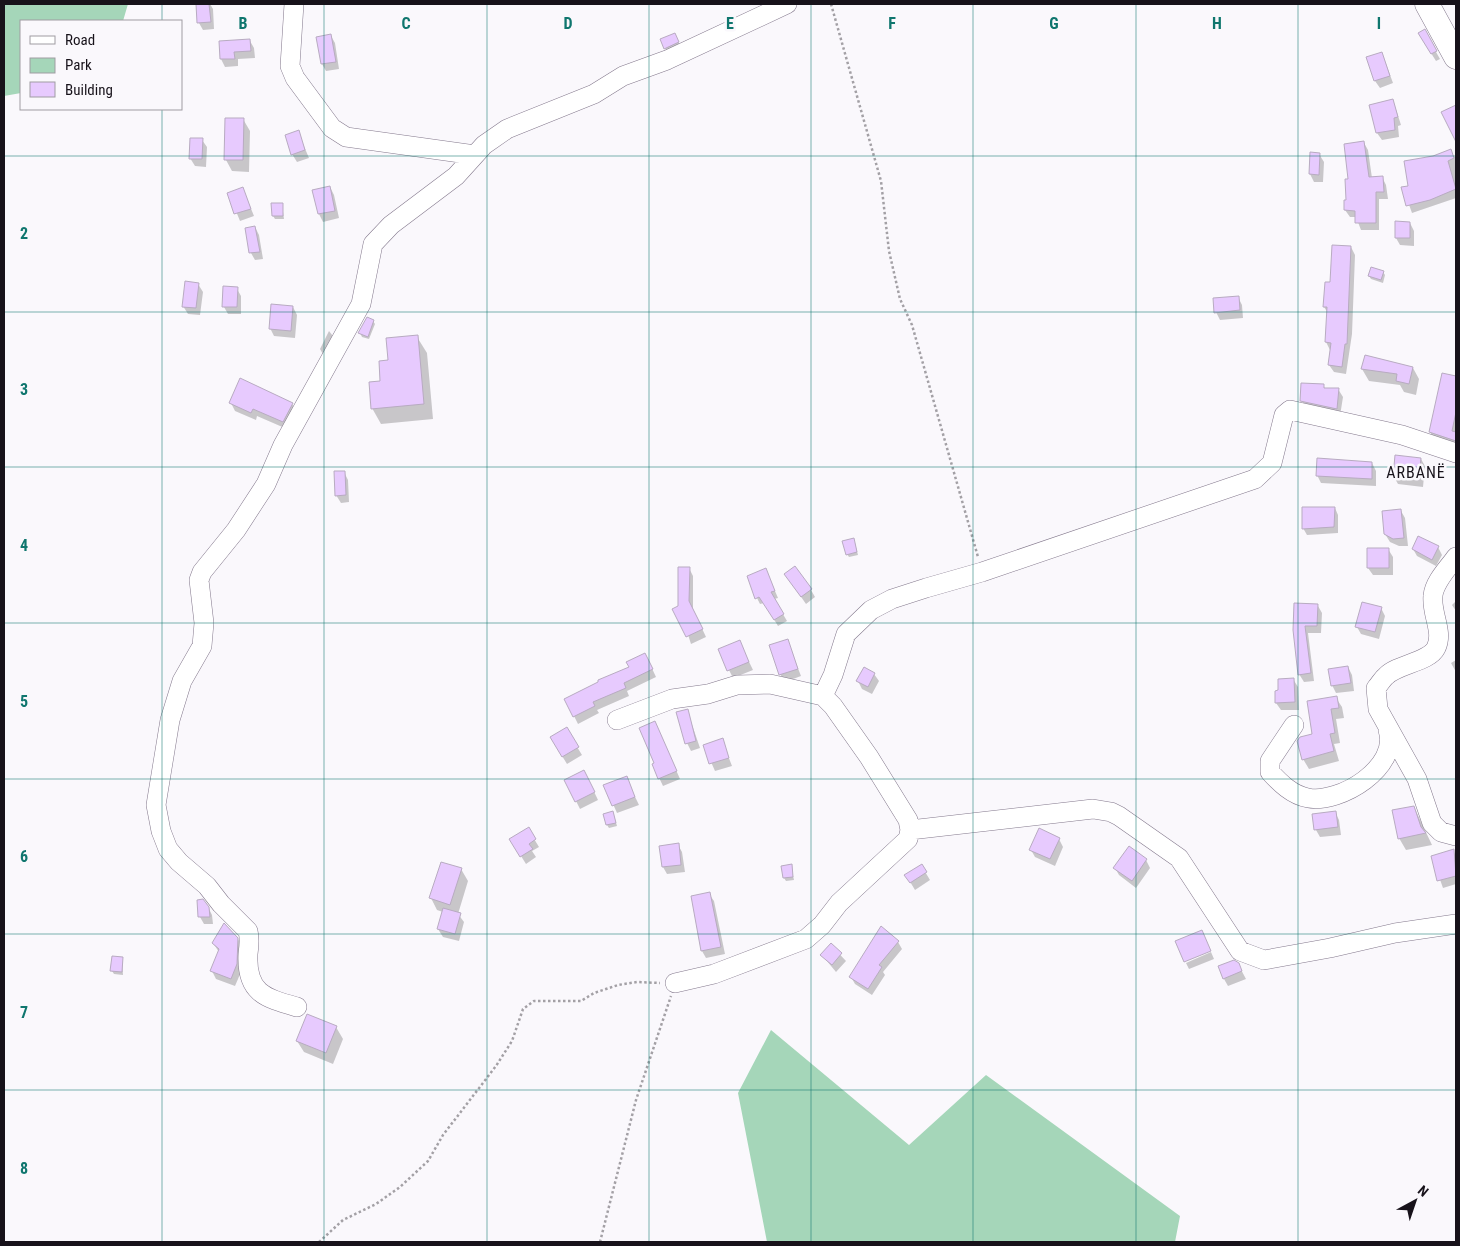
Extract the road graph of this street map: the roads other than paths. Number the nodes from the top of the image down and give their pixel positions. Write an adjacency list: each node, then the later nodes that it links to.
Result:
1 (294, 4): 5 (street)
2 (788, 4): 5 (street)
3 (1428, 4): 4 (main road)
4 (1456, 57)
5 (475, 155): 16 (street)
6 (1456, 453): 8 (street)
7 (1456, 557): 10 (street)
8 (823, 696): 9 (street); 12 (street)
9 (618, 720)
10 (1386, 724): 11 (street); 13 (street)
11 (1294, 725)
12 (910, 830): 14 (street); 15 (street)
13 (1456, 836)
14 (1456, 924)
15 (675, 983)
16 (297, 1007)

